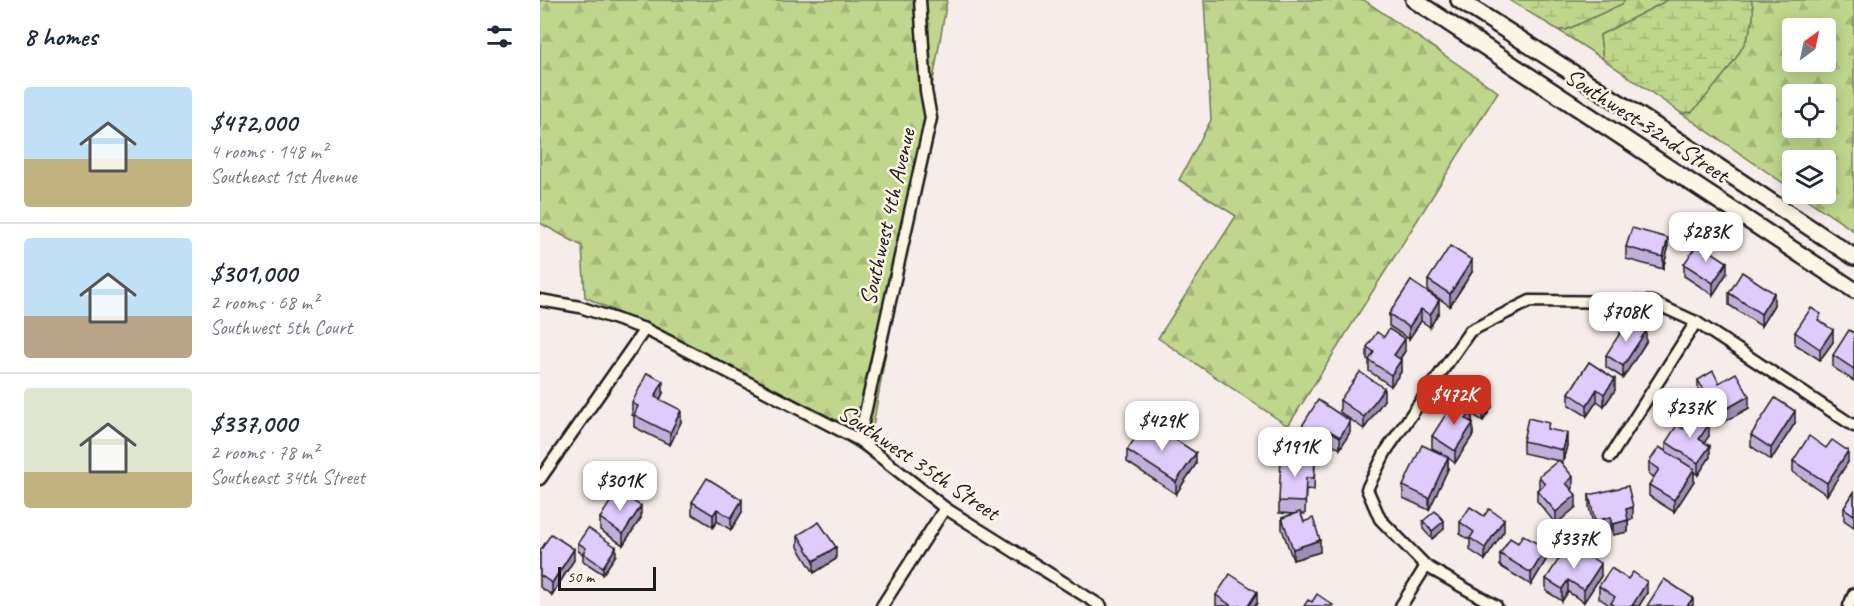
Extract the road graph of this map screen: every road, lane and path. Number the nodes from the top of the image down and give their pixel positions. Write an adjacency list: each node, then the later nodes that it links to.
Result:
1 (921, 0): 10 (street, Southwest 4th Avenue)
2 (1414, 0): 5 (main road, Southwest 32nd Street)
3 (1459, 0): 4 (main road, Southwest 32nd Street)
4 (1854, 257)
5 (1854, 290)
6 (540, 300): 8 (street, Southwest 35th Street)
7 (1696, 322): 9 (street); 11 (street); 14 (street)
8 (645, 328): 10 (street, Southwest 35th Street); 12 (street)
9 (1854, 426)
10 (859, 440): 13 (street, Southwest 35th Street)
11 (1611, 457)
12 (540, 479)
13 (945, 508): 16 (street); 17 (street, Southwest 35th Street)
14 (1426, 566): 18 (street); 19 (street)
15 (1854, 594): 20 (street)
16 (882, 606)
17 (1101, 606)
18 (1401, 606)
19 (1496, 606)
20 (1849, 606)

